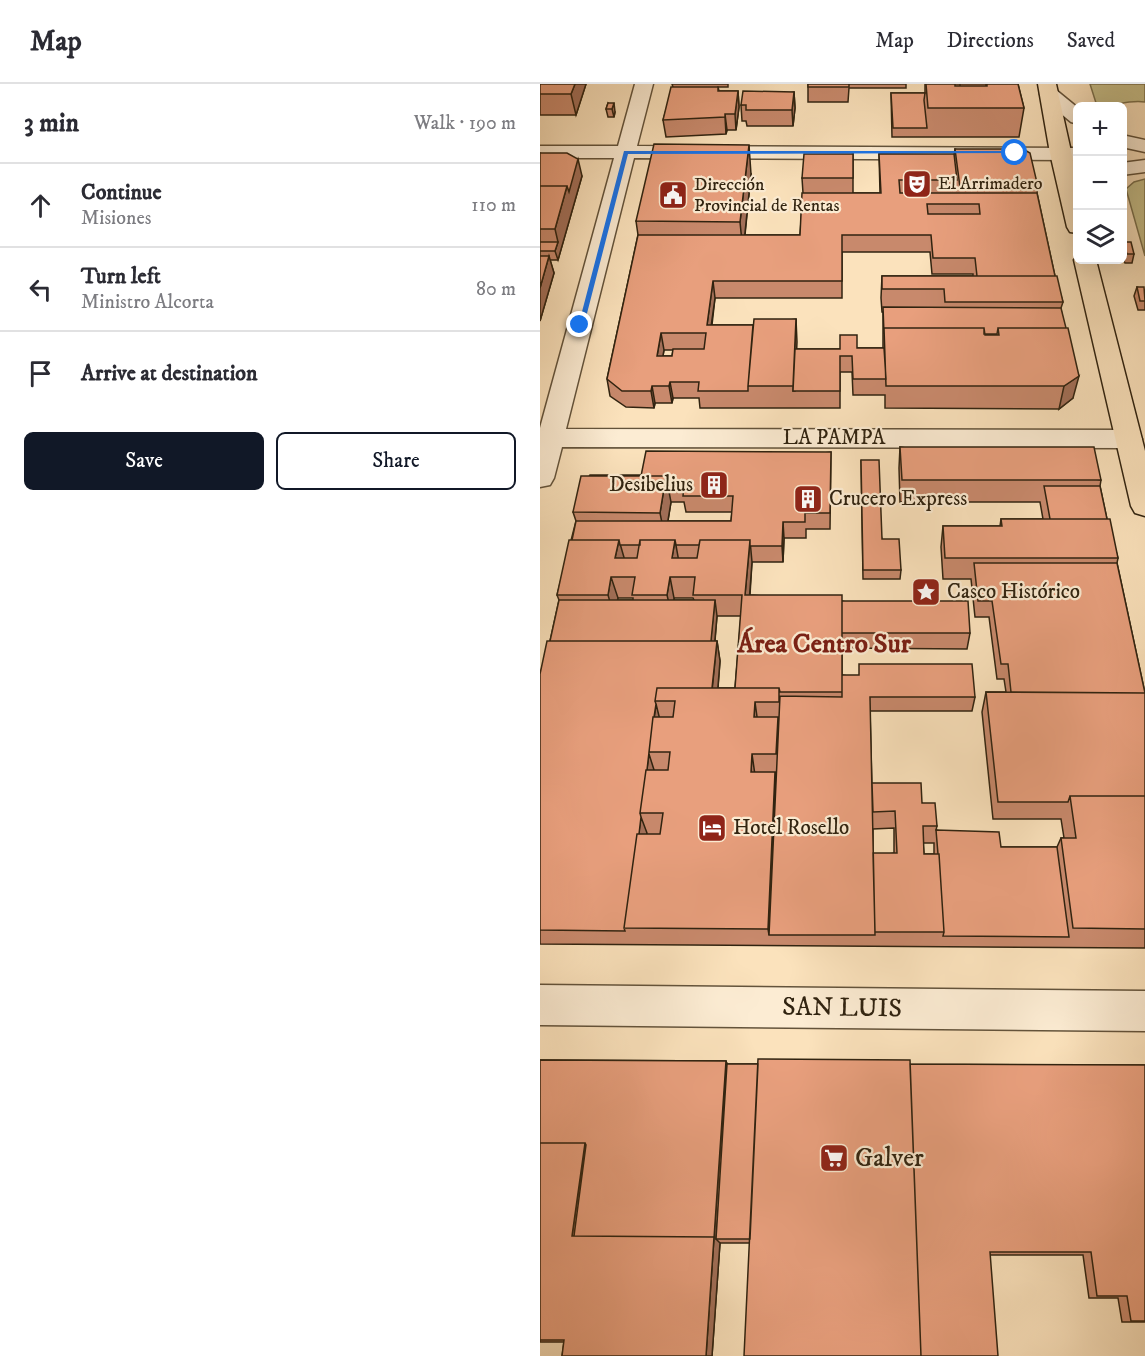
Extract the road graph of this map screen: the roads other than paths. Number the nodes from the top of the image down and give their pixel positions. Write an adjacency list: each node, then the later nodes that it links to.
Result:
1 (644, 84): 7 (street)
2 (1048, 89): 3 (street); 8 (main road)
3 (1073, 114)
4 (1127, 142): 5 (street)
5 (1145, 146)
6 (540, 152): 7 (street)
7 (626, 153): 8 (street); 14 (street)
8 (1069, 153): 12 (main road)
9 (1127, 160): 10 (street)
10 (1145, 164): 11 (street)
11 (1127, 169)
12 (1075, 210)
13 (1086, 264): 15 (main road)
14 (545, 438): 15 (street, LA PAMPA); 16 (street)
15 (1129, 439): 17 (main road)
16 (540, 478)
17 (1145, 506)
18 (540, 1005): 19 (street, SAN LUIS)
19 (1145, 1011)

